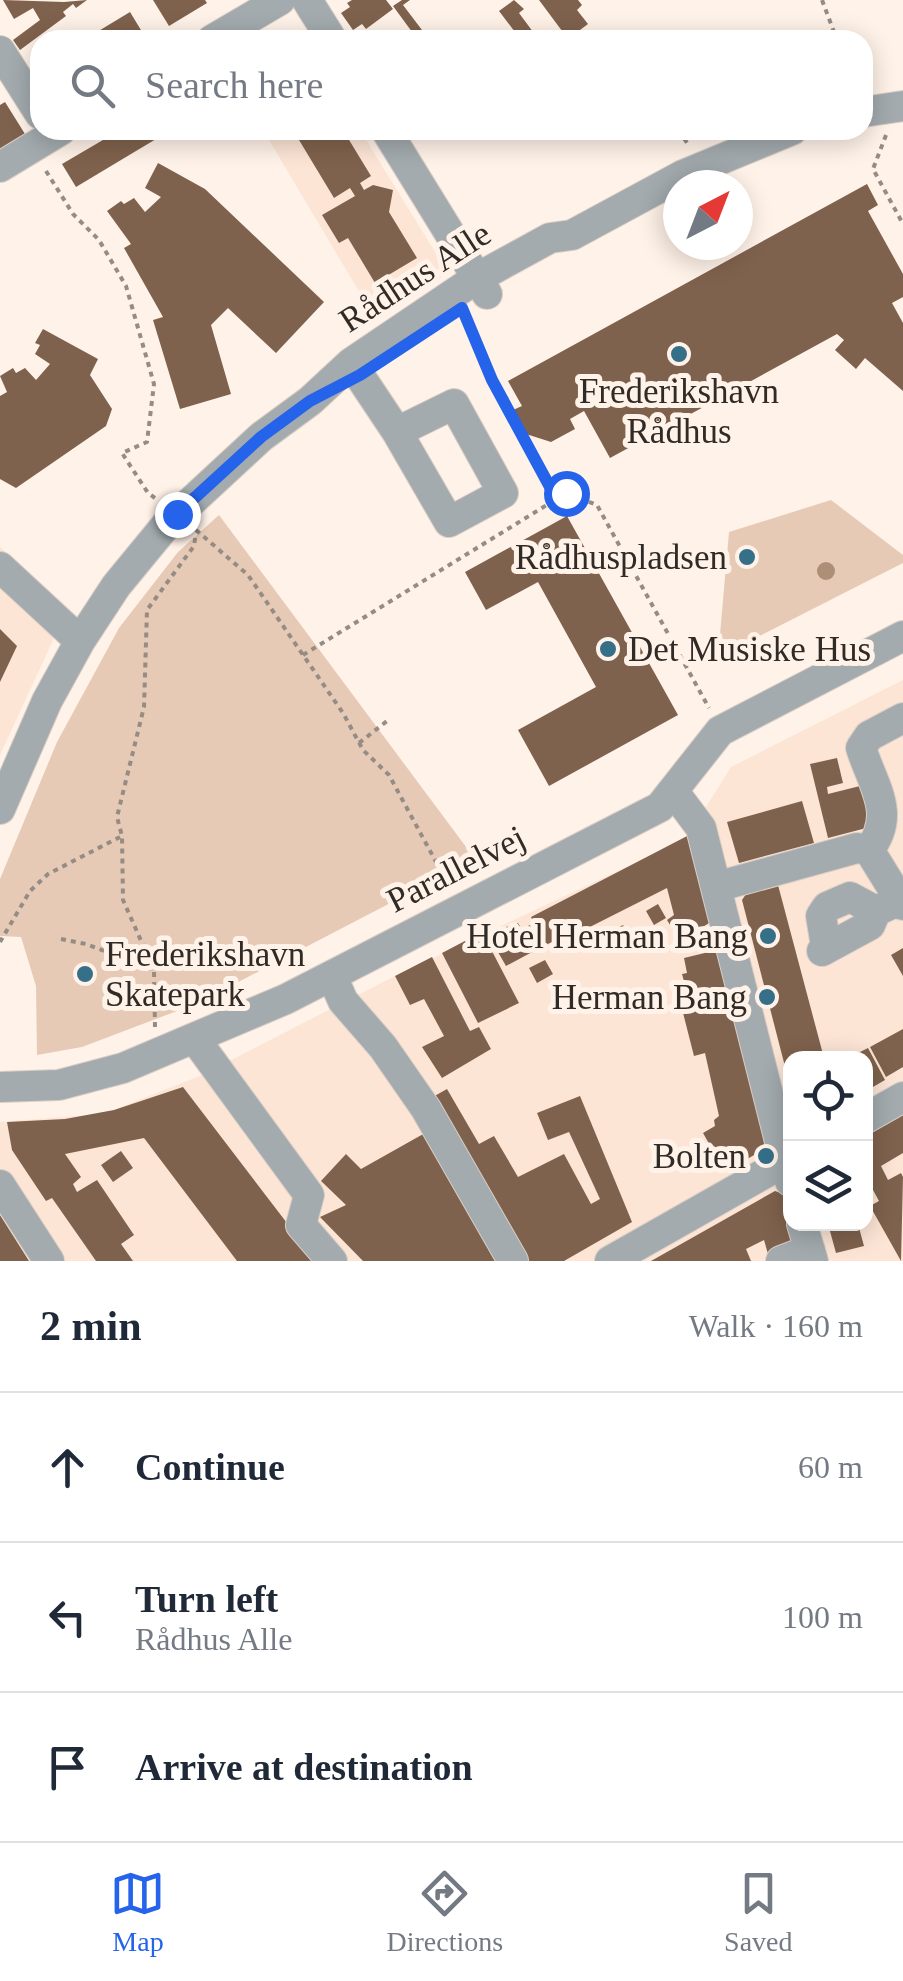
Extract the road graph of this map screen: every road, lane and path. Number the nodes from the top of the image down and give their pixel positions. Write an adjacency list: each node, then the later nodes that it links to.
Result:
1 (280, 0): 4 (street)
2 (307, 0): 5 (street)
3 (822, 0): 6 (path)
4 (229, 30)
5 (326, 30)
6 (833, 30)
7 (2, 56): 8 (street)
8 (30, 97)
9 (881, 109): 14 (path)
10 (34, 140): 13 (street)
11 (396, 140): 15 (street)
12 (768, 140): 15 (street, Rådhus Alle)
13 (0, 167)
14 (903, 224)
15 (475, 293): 16 (street, Rådhus Alle); 18 (path)
16 (356, 369): 17 (street); 22 (street, Rådhus Alle)
17 (397, 432)
18 (566, 493): 23 (path); 26 (path)
19 (196, 530): 23 (path)
20 (0, 568): 22 (street)
21 (903, 636): 26 (street, Parallelvej)
22 (80, 642): 30 (street, Rådhus Alle)
23 (304, 655): 27 (path)
24 (903, 718): 29 (street)
25 (387, 721): 27 (path)
26 (720, 730): 28 (street, Parallelvej)
27 (359, 743): 33 (path)
28 (674, 792): 34 (street); 40 (street, Parallelvej)
29 (892, 794): 32 (street)
30 (0, 809)
31 (122, 836): 37 (path)
32 (869, 850): 34 (street); 35 (street)
33 (449, 886)
34 (716, 887): 45 (street)
35 (893, 905): 38 (street)
36 (61, 939): 39 (path)
37 (0, 942)
38 (824, 949)
39 (154, 970)
40 (332, 976): 41 (street, Parallelvej); 51 (street)
41 (196, 1039): 42 (street, Parallelvej); 50 (street)
42 (0, 1087)
43 (903, 1097): 44 (street)
44 (873, 1114)
45 (783, 1144)
46 (783, 1170): 52 (street)
47 (0, 1185): 49 (street)
48 (809, 1245): 53 (street)
49 (50, 1261)
50 (332, 1261)
51 (513, 1261)
52 (610, 1261)
53 (781, 1261)

